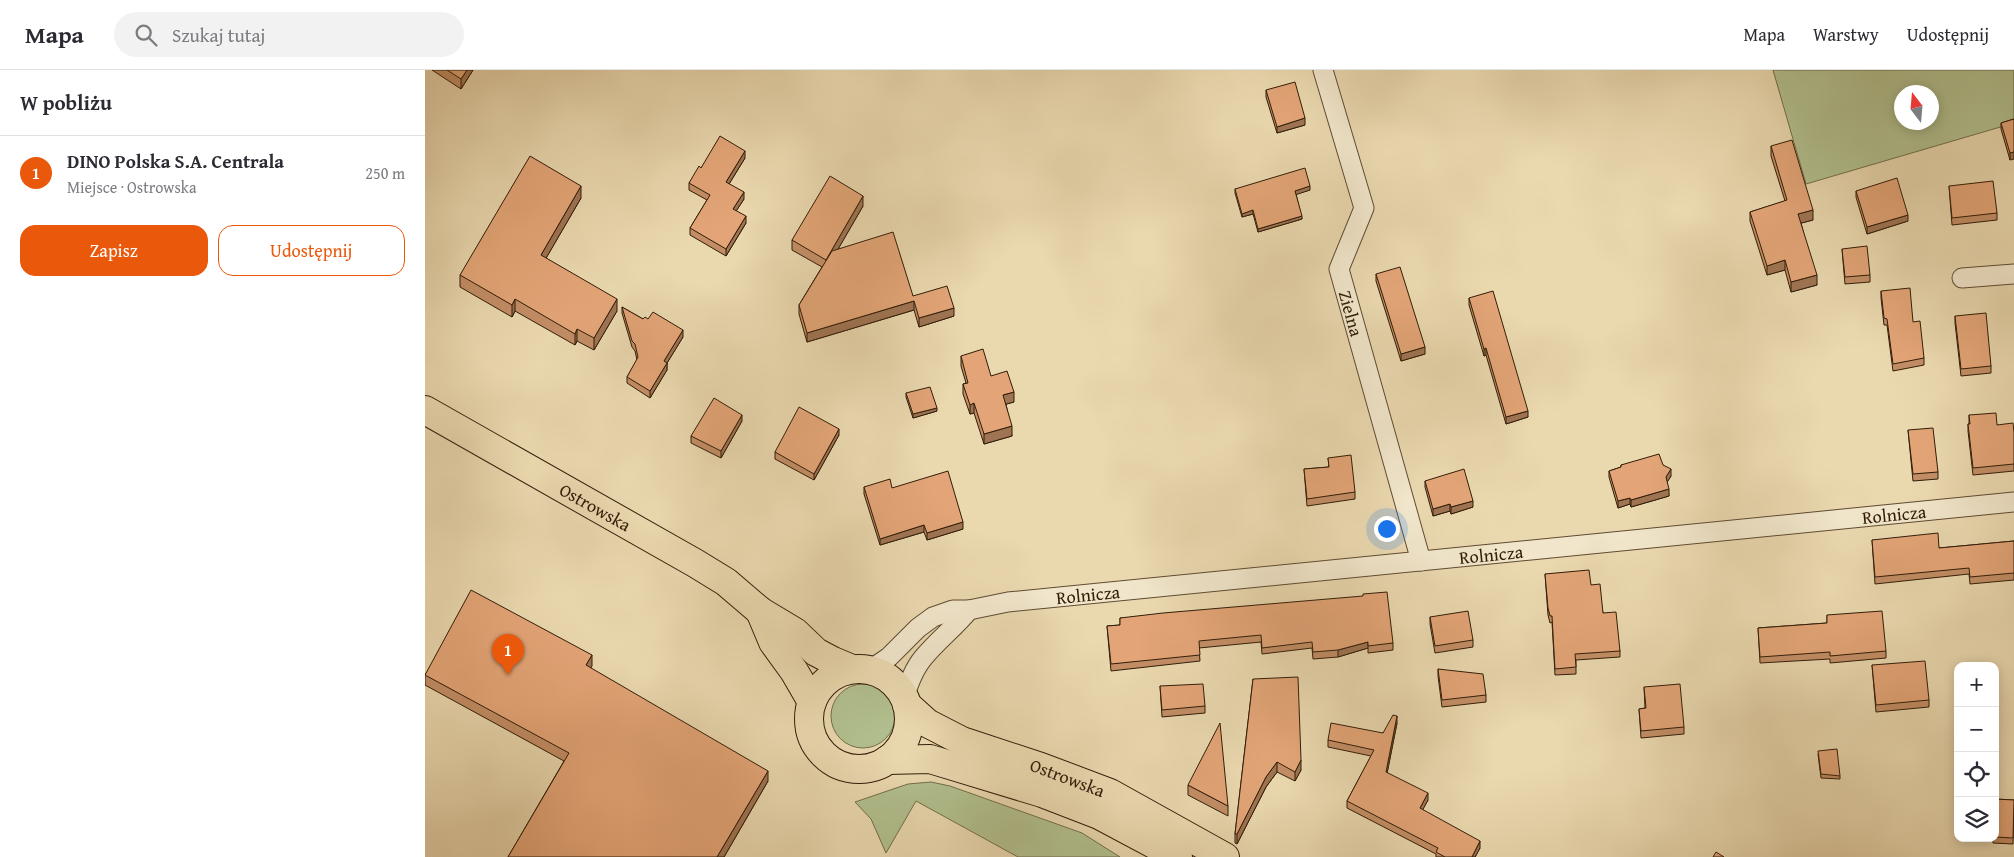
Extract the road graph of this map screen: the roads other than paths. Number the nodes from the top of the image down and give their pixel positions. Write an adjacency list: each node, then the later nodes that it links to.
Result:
1 (1323, 70): 6 (street, Zielna)
2 (2014, 274): 3 (street)
3 (1962, 278)
4 (425, 410): 8 (main road, Ostrowska)
5 (2014, 502): 6 (street, Rolnicza)
6 (1421, 561): 7 (street, Rolnicza)
7 (969, 610): 9 (street, Rolnicza); 10 (street)
8 (760, 611): 9 (main road, Ostrowska); 11 (main road, Ostrowska)
9 (861, 669): 10 (main road); 11 (main road)
10 (906, 701): 12 (main road); 14 (main road, Ostrowska)
11 (812, 702): 12 (main road)
12 (887, 760): 13 (main road, Ostrowska)
13 (1178, 857)
14 (1225, 857)

